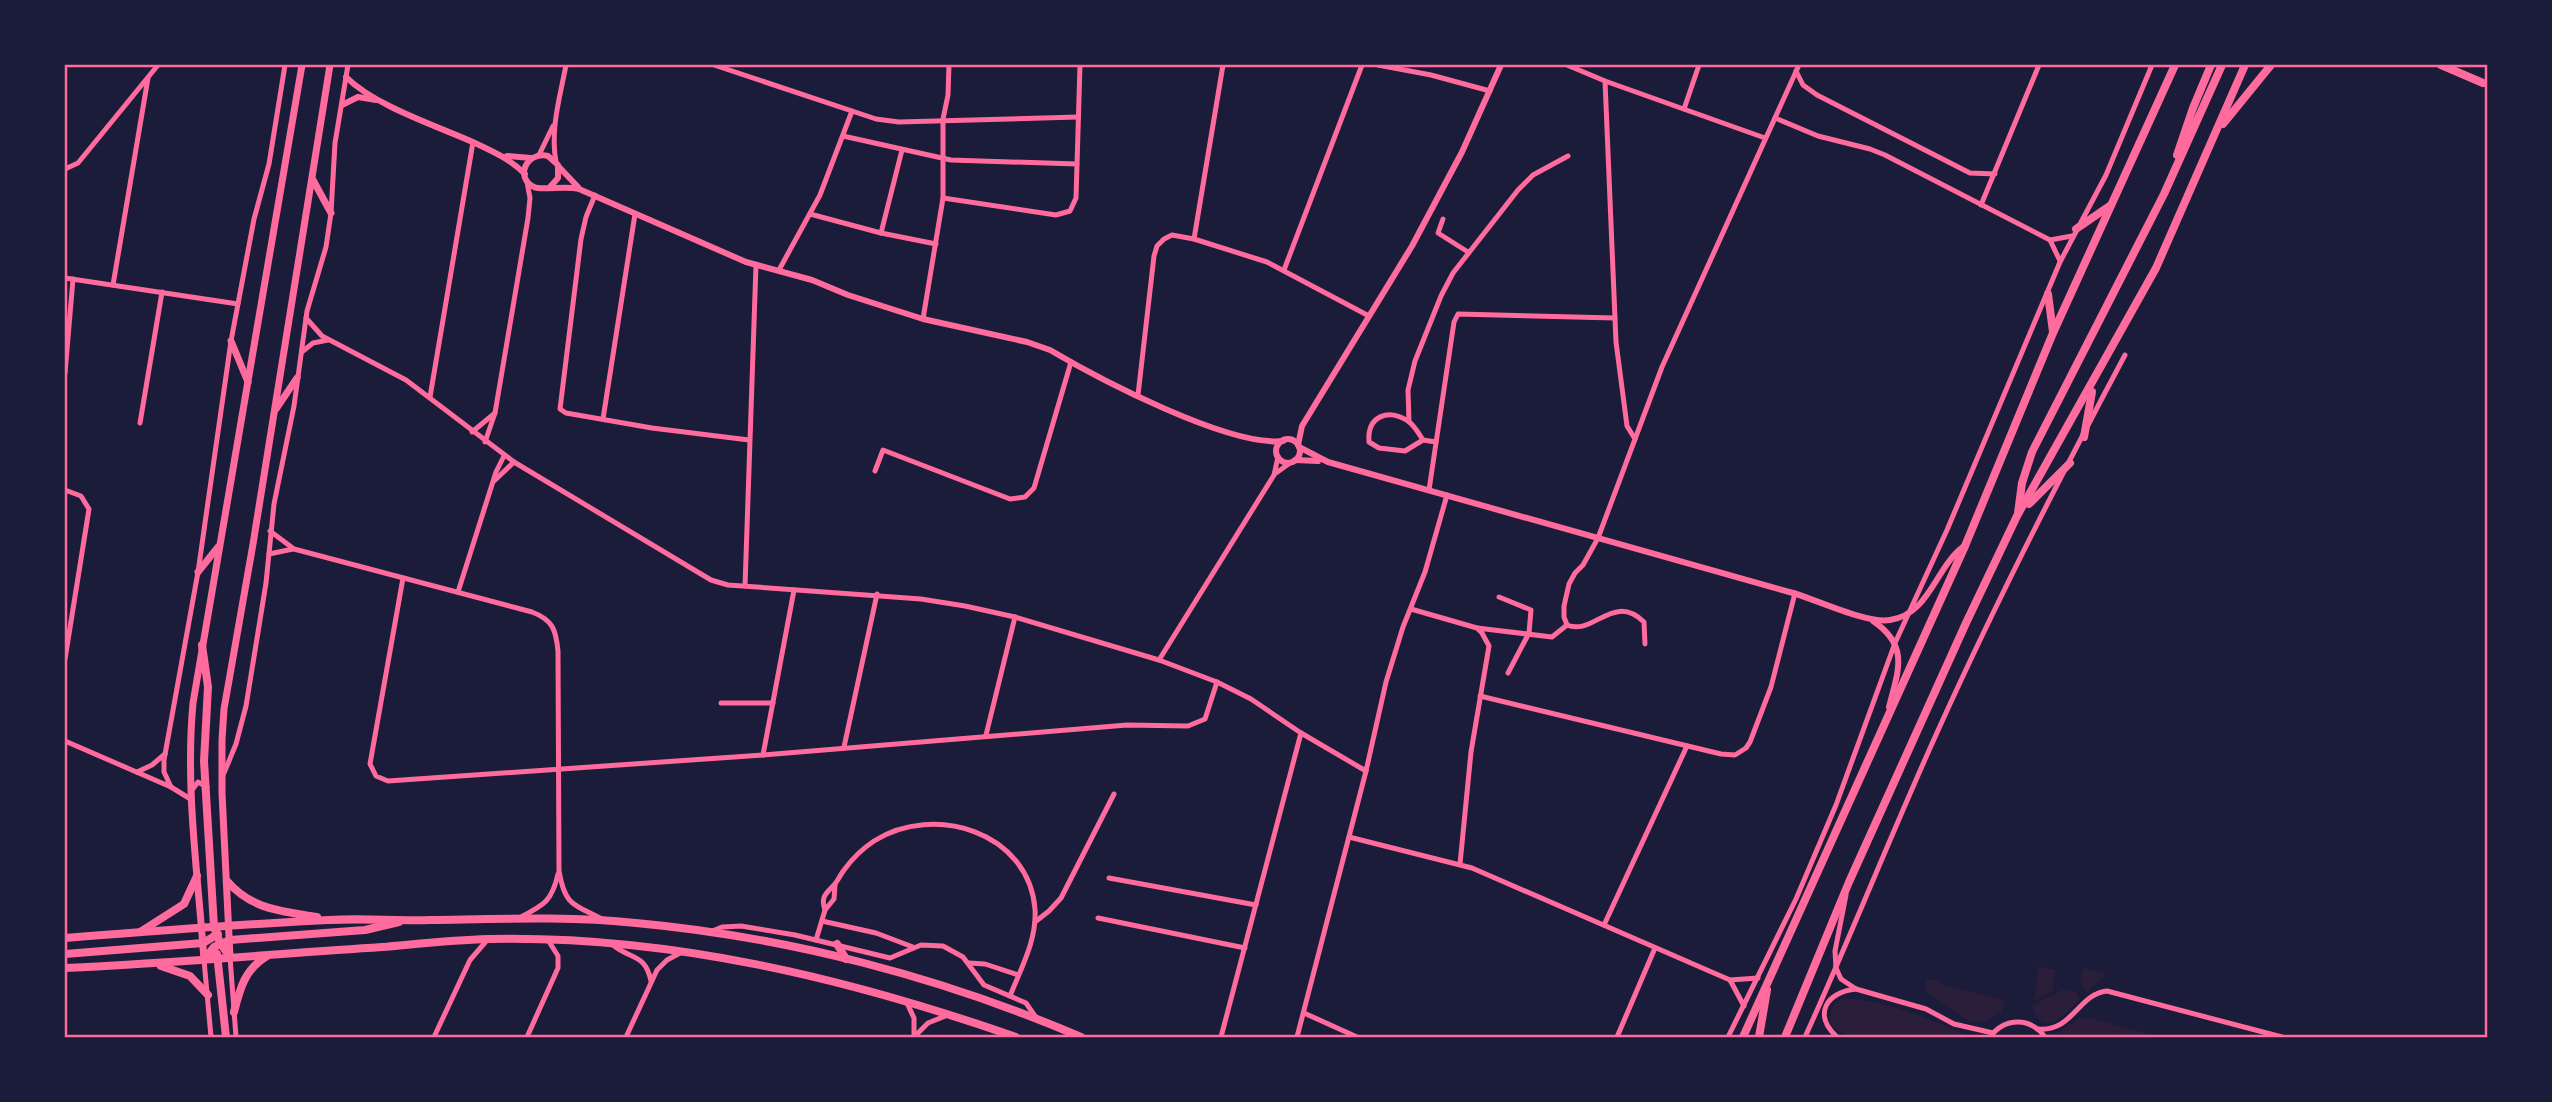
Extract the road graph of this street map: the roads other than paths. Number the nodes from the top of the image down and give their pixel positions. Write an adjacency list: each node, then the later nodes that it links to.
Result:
1 (158, 65): 28 (street)
2 (285, 65): 81 (street)
3 (302, 65): 95 (main road)
4 (330, 65): 54 (main road)
5 (348, 65): 27 (street)
6 (566, 65): 39 (street)
7 (714, 65): 35 (street)
8 (949, 65): 38 (street)
9 (1080, 65): 36 (street)
10 (1223, 65): 68 (street)
11 (1362, 65): 75 (street)
12 (1378, 65): 26 (street)
13 (1433, 65): 26 (street)
14 (1501, 65): 31 (street)
15 (1567, 65): 29 (street)
16 (1699, 65): 34 (street)
17 (2039, 65): 52 (street)
18 (2152, 65): 66 (street)
19 (2211, 65): 57 (highway)
20 (2222, 65): 57 (highway)
21 (2245, 65): 40 (highway)
22 (2272, 65): 40 (highway)
23 (2441, 65): 30 (highway)
24 (1798, 66): 37 (street); 52 (street)
25 (2174, 66): 60 (highway)
26 (1431, 75): 31 (street)
27 (346, 77): 32 (street); 33 (street)
28 (148, 78): 51 (street); 78 (street)
29 (1605, 81): 34 (street); 84 (street)
30 (2483, 83)
31 (1490, 91): 82 (street)
32 (381, 101): 33 (street); 43 (street)
33 (342, 105): 62 (street)
34 (1684, 109): 42 (street)
35 (852, 111): 38 (street); 41 (street)
36 (1078, 117): 38 (street); 50 (street)
37 (1775, 118): 42 (street); 61 (street)
38 (943, 119): 48 (street)
39 (555, 120): 46 (street); 49 (street)
40 (2217, 132): 93 (highway)
41 (843, 136): 44 (street); 64 (street)
42 (1765, 138): 106 (street)
43 (473, 142): 45 (street); 97 (street)
44 (902, 150): 48 (street); 67 (street)
45 (502, 155): 46 (street); 53 (street)
46 (535, 156): 49 (street); 53 (street)
47 (1568, 156): 71 (street)
48 (944, 158): 50 (street); 59 (street)
49 (557, 163): 55 (street); 56 (street)
50 (1077, 164): 59 (street)
51 (65, 169)
52 (1996, 174): 61 (street)
53 (525, 176): 55 (street); 99 (street)
54 (313, 180): 62 (main road); 98 (main road)
55 (550, 187): 56 (street)
56 (579, 188): 58 (street)
57 (2164, 194): 126 (highway)
58 (595, 195): 63 (street); 100 (street)
59 (943, 198): 70 (street)
60 (2114, 203): 66 (highway); 86 (highway)
61 (1982, 205): 69 (street)
62 (331, 213): 83 (street)
63 (635, 214): 73 (street); 100 (street)
64 (810, 214): 67 (street); 74 (street)
65 (1443, 219): 71 (street)
66 (2074, 232): 69 (street); 72 (street)
67 (881, 233): 70 (street)
68 (1194, 239): 75 (street); 96 (street)
69 (2050, 240): 72 (street)
70 (936, 244): 85 (street)
71 (1468, 252): 102 (street)
72 (2060, 262): 80 (street)
73 (756, 265): 74 (street); 107 (street)
74 (779, 270): 85 (street)
75 (1284, 270): 82 (street)
76 (65, 278): 77 (street)
77 (73, 279): 78 (street); 92 (street)
78 (113, 285): 79 (street)
79 (162, 292): 81 (street); 101 (street)
80 (2048, 294): 86 (highway); 142 (street)
81 (238, 304): 88 (street)
82 (1369, 316): 103 (street)
83 (306, 318): 87 (street); 89 (street)
84 (1615, 318): 106 (street); 112 (street)
85 (923, 319): 91 (street)
86 (2053, 334): 130 (highway)
87 (329, 340): 89 (street); 97 (street)
88 (231, 341): 95 (main road); 133 (street)
89 (301, 354): 94 (street)
90 (2125, 355): 105 (street)
91 (1071, 362): 96 (street); 120 (street)
92 (65, 373)
93 (2098, 374): 105 (highway); 126 (highway)
94 (297, 378): 98 (main road); 127 (street)
95 (248, 382): 129 (main road)
96 (1138, 395): 108 (street)
97 (430, 397): 104 (street)
98 (274, 413): 169 (main road)
99 (495, 413): 104 (street); 111 (street)
100 (603, 419): 107 (street)
101 (140, 422)
102 (1409, 422): 110 (street); 110 (street)
103 (1302, 426): 109 (street); 113 (street)
104 (472, 432): 111 (street)
105 (2084, 437): 119 (street)
106 (1635, 439): 128 (street)
107 (750, 440): 135 (street)
108 (1262, 440): 109 (street); 114 (street)
109 (1284, 440): 113 (street); 114 (street)
110 (1423, 440): 112 (street)
111 (485, 442): 115 (street)
112 (1436, 442): 124 (street)
113 (1299, 446): 116 (street); 118 (street)
114 (1277, 455): 116 (street); 121 (street)
115 (504, 456): 117 (street); 122 (street)
116 (1292, 461): 118 (street); 121 (street)
117 (514, 462): 122 (street); 135 (street)
118 (1328, 462): 124 (street)
119 (2070, 463): 126 (highway); 217 (street)
120 (875, 471)
121 (1274, 475): 152 (street)
122 (494, 481): 137 (street)
123 (65, 490): 151 (street)
124 (1429, 490): 125 (street)
125 (1447, 495): 128 (street); 141 (street)
126 (2017, 516): 180 (highway)
127 (270, 531): 131 (street); 132 (street)
128 (1598, 538): 138 (street); 145 (street)
129 (220, 544): 133 (main road); 150 (main road)
130 (1965, 546): 142 (street); 158 (highway)
131 (294, 549): 132 (street); 134 (street)
132 (269, 554): 169 (street)
133 (198, 572): 164 (street)
134 (403, 578): 137 (street); 166 (street)
135 (745, 586): 136 (street)
136 (794, 590): 139 (street); 157 (street)
137 (458, 593): 166 (street)
138 (1795, 593): 144 (street); 162 (street)
139 (877, 594): 143 (street); 163 (street)
140 (1499, 597): 147 (street)
141 (1411, 609): 146 (street); 167 (street)
142 (1909, 612): 144 (street); 148 (street)
143 (1015, 617): 152 (street); 160 (street)
144 (1869, 618): 148 (street)
145 (1567, 625): 147 (street); 149 (street)
146 (1477, 628): 147 (street); 155 (street)
147 (1529, 633): 153 (street)
148 (1895, 643): 158 (street); 219 (street)
149 (1645, 644)
150 (202, 645): 171 (highway); 173 (main road)
151 (65, 659)
152 (1158, 660): 154 (street)
153 (1508, 673)
154 (1217, 682): 159 (street); 160 (street)
155 (1480, 696): 162 (street); 175 (street)
156 (721, 703): 157 (street)
157 (773, 703): 165 (street)
158 (1886, 723): 222 (highway)
159 (1301, 733): 167 (street); 182 (street)
160 (986, 735): 163 (street)
161 (65, 741): 168 (street)
162 (1687, 746): 191 (street)
163 (844, 747): 165 (street)
164 (165, 754): 168 (street); 170 (street)
165 (763, 755): 166 (street)
166 (558, 768): 176 (street)
167 (1366, 771): 174 (street)
168 (137, 772): 170 (street)
169 (222, 776): 179 (main road)
170 (171, 787): 173 (street)
171 (207, 787): 173 (street); 197 (highway)
172 (1114, 794): 190 (street)
173 (191, 796): 177 (main road)
174 (1349, 837): 175 (street); 229 (street)
175 (1460, 864): 191 (street)
176 (559, 871): 184 (street); 188 (street)
177 (197, 876): 193 (main road); 194 (highway)
178 (1109, 878): 182 (street)
179 (227, 881): 186 (highway); 192 (main road)
180 (1849, 882): 217 (street); 250 (highway)
181 (835, 885): 183 (street); 183 (street); 190 (street)
182 (1256, 905): 205 (street)
183 (825, 910): 189 (street)
184 (519, 918): 187 (highway); 188 (highway)
185 (1098, 918): 205 (street)
186 (331, 920): 187 (highway); 192 (highway)
187 (404, 920): 199 (highway)
188 (605, 920): 195 (highway)
189 (822, 921): 201 (street); 204 (street)
190 (1034, 922): 218 (street)
191 (1604, 925): 206 (street)
192 (229, 926): 197 (highway); 199 (main road)
193 (202, 928): 194 (highway); 197 (highway); 197 (main road)
194 (140, 932): 196 (highway)
195 (710, 932): 201 (street); 212 (highway)
196 (65, 938)
197 (213, 939): 199 (highway); 208 (highway); 210 (highway); 211 (highway); 213 (highway)
198 (488, 939): 200 (highway); 209 (highway); 237 (street)
199 (230, 940): 210 (main road)
200 (548, 940): 202 (highway); 238 (street)
201 (817, 940): 203 (street)
202 (612, 944): 207 (highway); 221 (street)
203 (837, 944): 204 (street); 212 (highway)
204 (913, 947): 214 (street)
205 (1245, 948): 243 (street)
206 (1655, 948): 220 (street); 246 (street)
207 (684, 952): 221 (street); 226 (highway)
208 (65, 954)
209 (271, 954): 210 (highway); 228 (highway)
210 (230, 957): 211 (highway); 228 (street)
211 (219, 958): 213 (highway); 235 (highway)
212 (846, 959): 231 (highway)
213 (204, 960): 215 (highway); 224 (street)
214 (969, 963): 218 (street); 225 (street)
215 (152, 964): 216 (highway); 224 (highway)
216 (65, 968)
217 (1836, 968): 223 (street); 251 (street)
218 (1018, 975): 225 (street)
219 (1758, 978): 220 (street); 227 (street)
220 (1730, 980): 227 (street)
221 (651, 981): 239 (street)
222 (1768, 983): 248 (highway); 249 (highway)
223 (1856, 989): 233 (street); 252 (street)
224 (208, 995): 234 (street)
225 (1010, 996): 231 (street)
226 (906, 1001): 230 (highway); 240 (street)
227 (1744, 1006): 247 (street)
228 (234, 1012): 236 (street)
229 (1304, 1013): 244 (street); 245 (street)
230 (948, 1015): 240 (street); 241 (highway)
231 (1037, 1019): 242 (highway)
232 (2038, 1029): 233 (street); 253 (street); 254 (street)
233 (1992, 1035)
234 (211, 1037)
235 (226, 1037)
236 (236, 1037)
237 (434, 1037)
238 (527, 1037)
239 (626, 1037)
240 (913, 1037)
241 (1016, 1037)
242 (1081, 1037)
243 (1221, 1037)
244 (1297, 1037)
245 (1357, 1037)
246 (1617, 1037)
247 (1728, 1037)
248 (1743, 1037)
249 (1759, 1037)
250 (1785, 1037)
251 (1805, 1037)
252 (1837, 1037)
253 (2045, 1037)
254 (2282, 1037)

